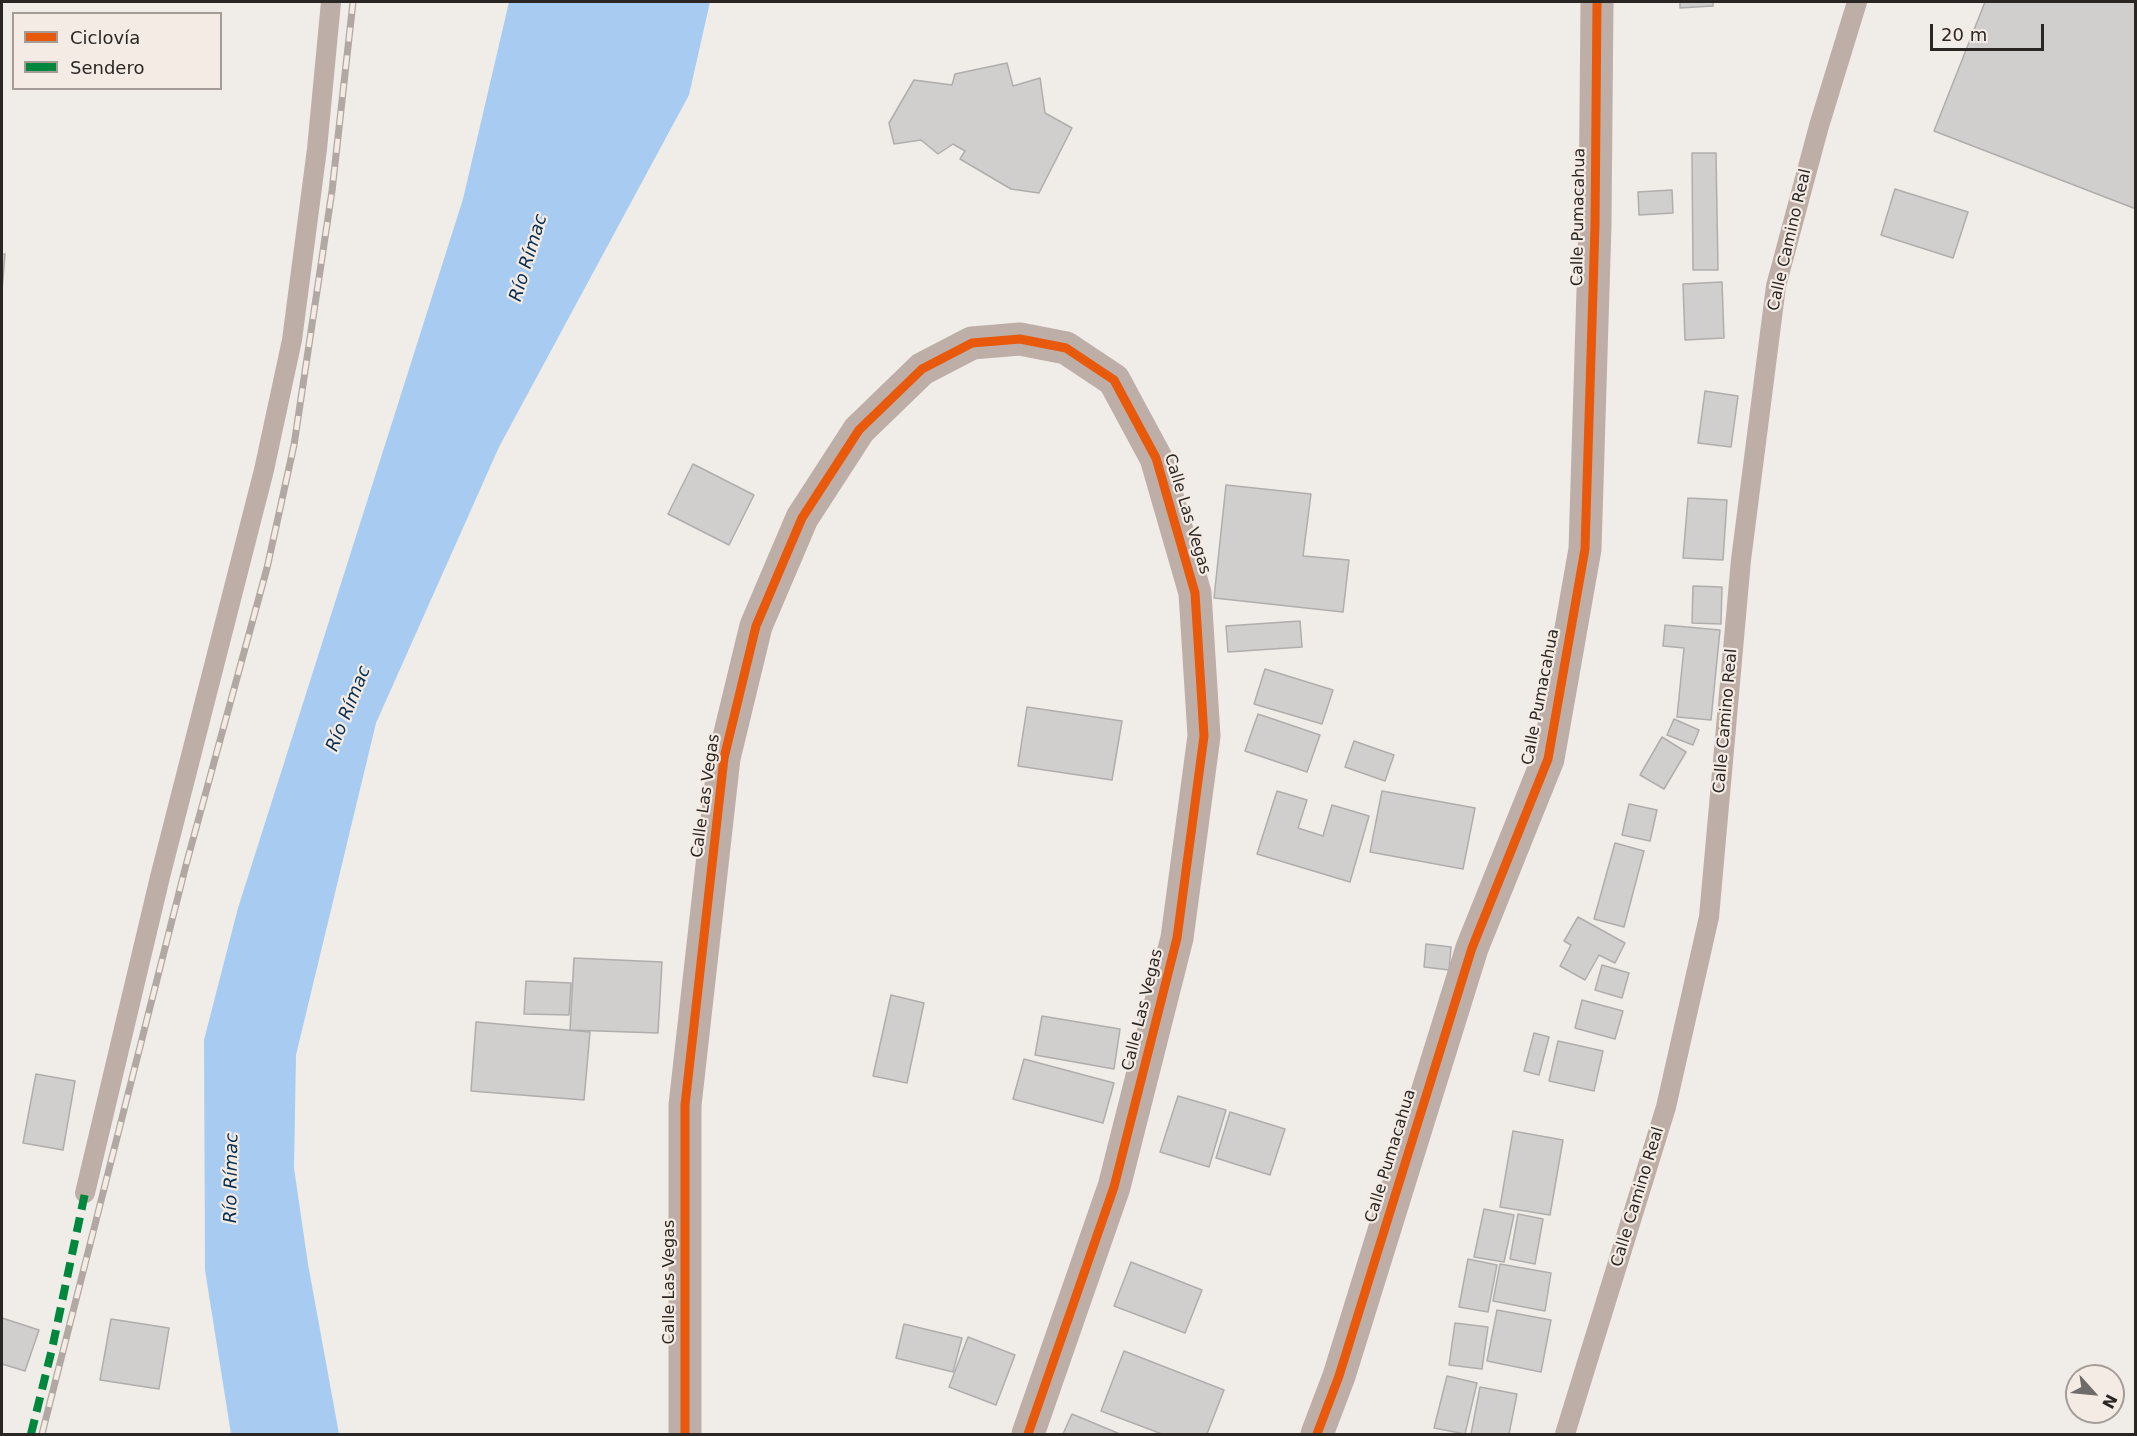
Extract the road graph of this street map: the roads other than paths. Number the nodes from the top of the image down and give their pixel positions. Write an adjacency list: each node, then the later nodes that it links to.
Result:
1 (331, 2): 4 (lane)
2 (1597, 2): 7 (street, Calle Pumacahua)
3 (1857, 2): 8 (lane, Calle Camino Real)
4 (85, 1193)
5 (685, 1434): 6 (street, Calle Las Vegas)
6 (1028, 1434)
7 (1317, 1434)
8 (1565, 1434)

